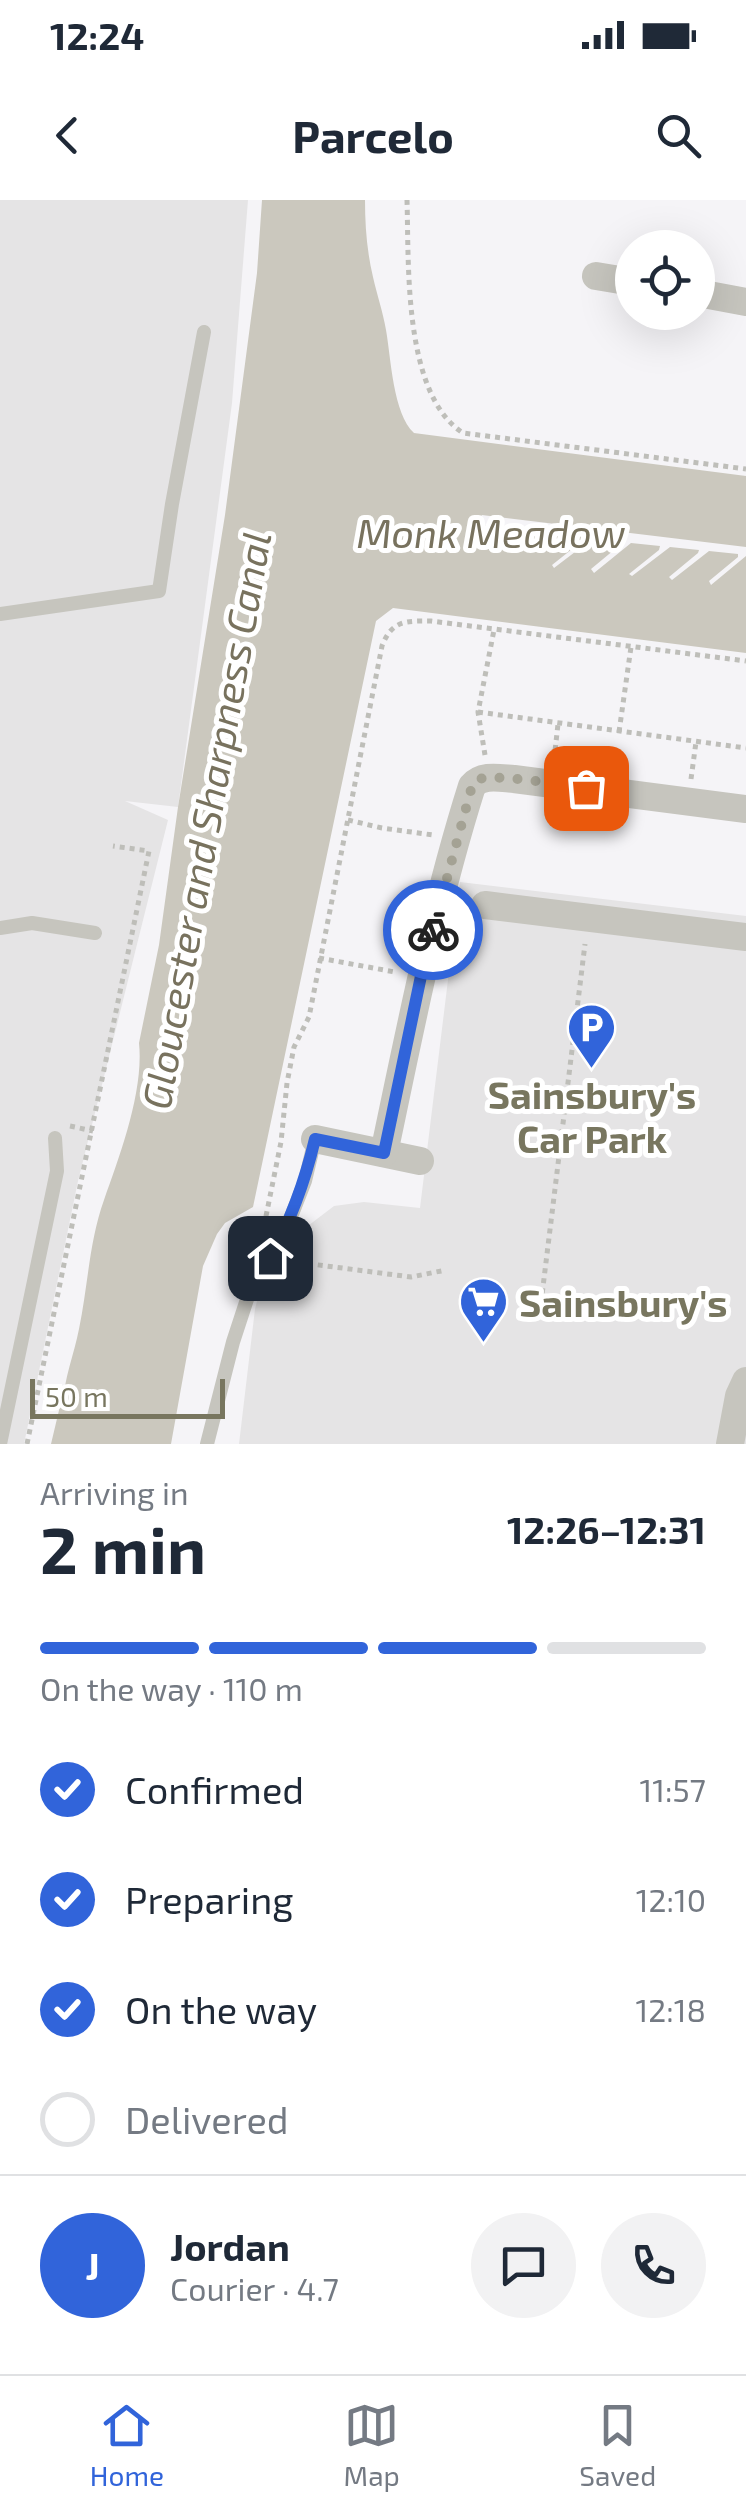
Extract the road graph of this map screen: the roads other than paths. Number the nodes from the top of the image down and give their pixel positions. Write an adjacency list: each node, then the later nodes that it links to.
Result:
1 (596, 276): 2 (street)
2 (615, 279)
3 (715, 296): 4 (street)
4 (746, 302)
5 (204, 332): 6 (lane)
6 (0, 614)
7 (746, 809): 14 (street)
8 (485, 905): 11 (street)
9 (0, 928): 10 (lane)
10 (95, 933)
11 (746, 937)
12 (56, 1130): 17 (lane)
13 (315, 1139): 14 (street); 18 (lane)
14 (384, 1153): 15 (street)
15 (420, 1161)
16 (746, 1381): 19 (street)
17 (0, 1444)
18 (207, 1444)
19 (730, 1444)

